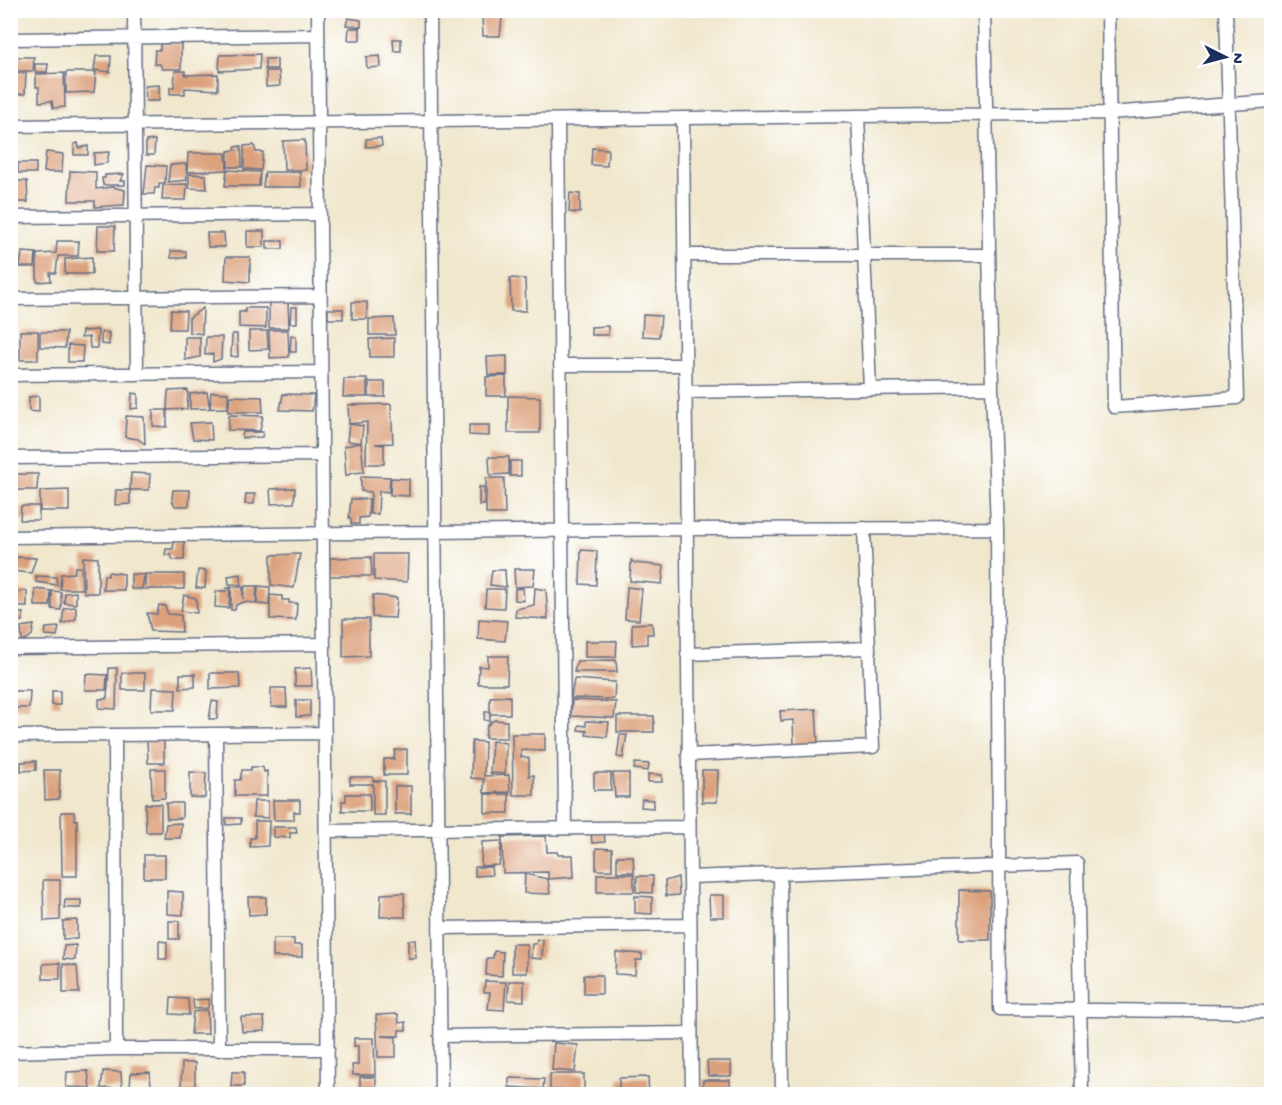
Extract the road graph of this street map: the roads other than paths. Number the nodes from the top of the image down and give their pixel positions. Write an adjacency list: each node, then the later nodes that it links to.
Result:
1 (134, 10): 8 (street)
2 (318, 10): 7 (street)
3 (430, 10): 17 (street)
4 (984, 10): 13 (street)
5 (1108, 10): 12 (street)
6 (1226, 10): 11 (street)
7 (318, 35): 8 (street); 18 (street)
8 (134, 38): 9 (street); 19 (street)
9 (10, 39)
10 (1272, 101): 11 (street)
11 (1228, 105): 12 (street); 12 (street)
12 (1109, 113): 13 (street)
13 (986, 115): 14 (street); 26 (street)
14 (858, 116): 15 (street); 25 (street)
15 (683, 118): 16 (street); 24 (street)
16 (558, 120): 17 (street); 30 (street)
17 (431, 121): 18 (street); 44 (street)
18 (319, 122): 19 (street); 21 (street)
19 (135, 124): 20 (street); 22 (street)
20 (10, 126)
21 (319, 214): 22 (street); 27 (street)
22 (136, 216): 23 (street); 28 (street)
23 (10, 217)
24 (684, 255): 25 (street); 31 (street)
25 (864, 255): 26 (street); 36 (street)
26 (989, 255): 35 (street)
27 (320, 296): 28 (street); 32 (street)
28 (136, 297): 29 (street); 33 (street)
29 (10, 299)
30 (560, 365): 31 (street); 43 (street)
31 (685, 365): 37 (street)
32 (321, 372): 33 (street); 38 (street)
33 (137, 374): 34 (street)
34 (10, 375)
35 (992, 387): 36 (street); 41 (street)
36 (870, 389): 37 (street)
37 (685, 392): 42 (street)
38 (322, 455): 39 (street); 45 (street)
39 (10, 458)
40 (864, 528): 41 (street); 42 (street); 49 (street)
41 (998, 528): 60 (street)
42 (687, 529): 43 (street); 50 (street)
43 (562, 530): 44 (street); 57 (street)
44 (435, 532): 45 (street); 58 (street)
45 (322, 533): 46 (street); 47 (street)
46 (10, 537)
47 (324, 644): 48 (street); 51 (street)
48 (10, 648)
49 (869, 648): 50 (street); 55 (street)
50 (687, 654): 55 (street)
51 (325, 733): 52 (street); 59 (street)
52 (216, 734): 53 (street); 71 (street)
53 (115, 735): 54 (street); 69 (street)
54 (10, 736)
55 (688, 755): 56 (street)
56 (689, 827): 57 (street); 62 (street)
57 (565, 828): 58 (street)
58 (438, 830): 59 (street); 64 (street)
59 (326, 831): 70 (street)
60 (999, 867): 61 (street); 65 (street); 65 (street)
61 (780, 874): 62 (street); 76 (street)
62 (690, 877): 63 (street)
63 (690, 925): 64 (street); 67 (street)
64 (439, 928): 68 (street)
65 (1080, 1010): 66 (street); 77 (street)
66 (1272, 1012)
67 (691, 1033): 68 (street); 75 (street)
68 (440, 1036): 74 (street)
69 (116, 1049): 71 (street); 72 (street)
70 (328, 1049): 71 (street); 73 (street)
71 (219, 1050)
72 (10, 1052)
73 (328, 1095)
74 (441, 1095)
75 (692, 1095)
76 (782, 1095)
77 (1082, 1095)

